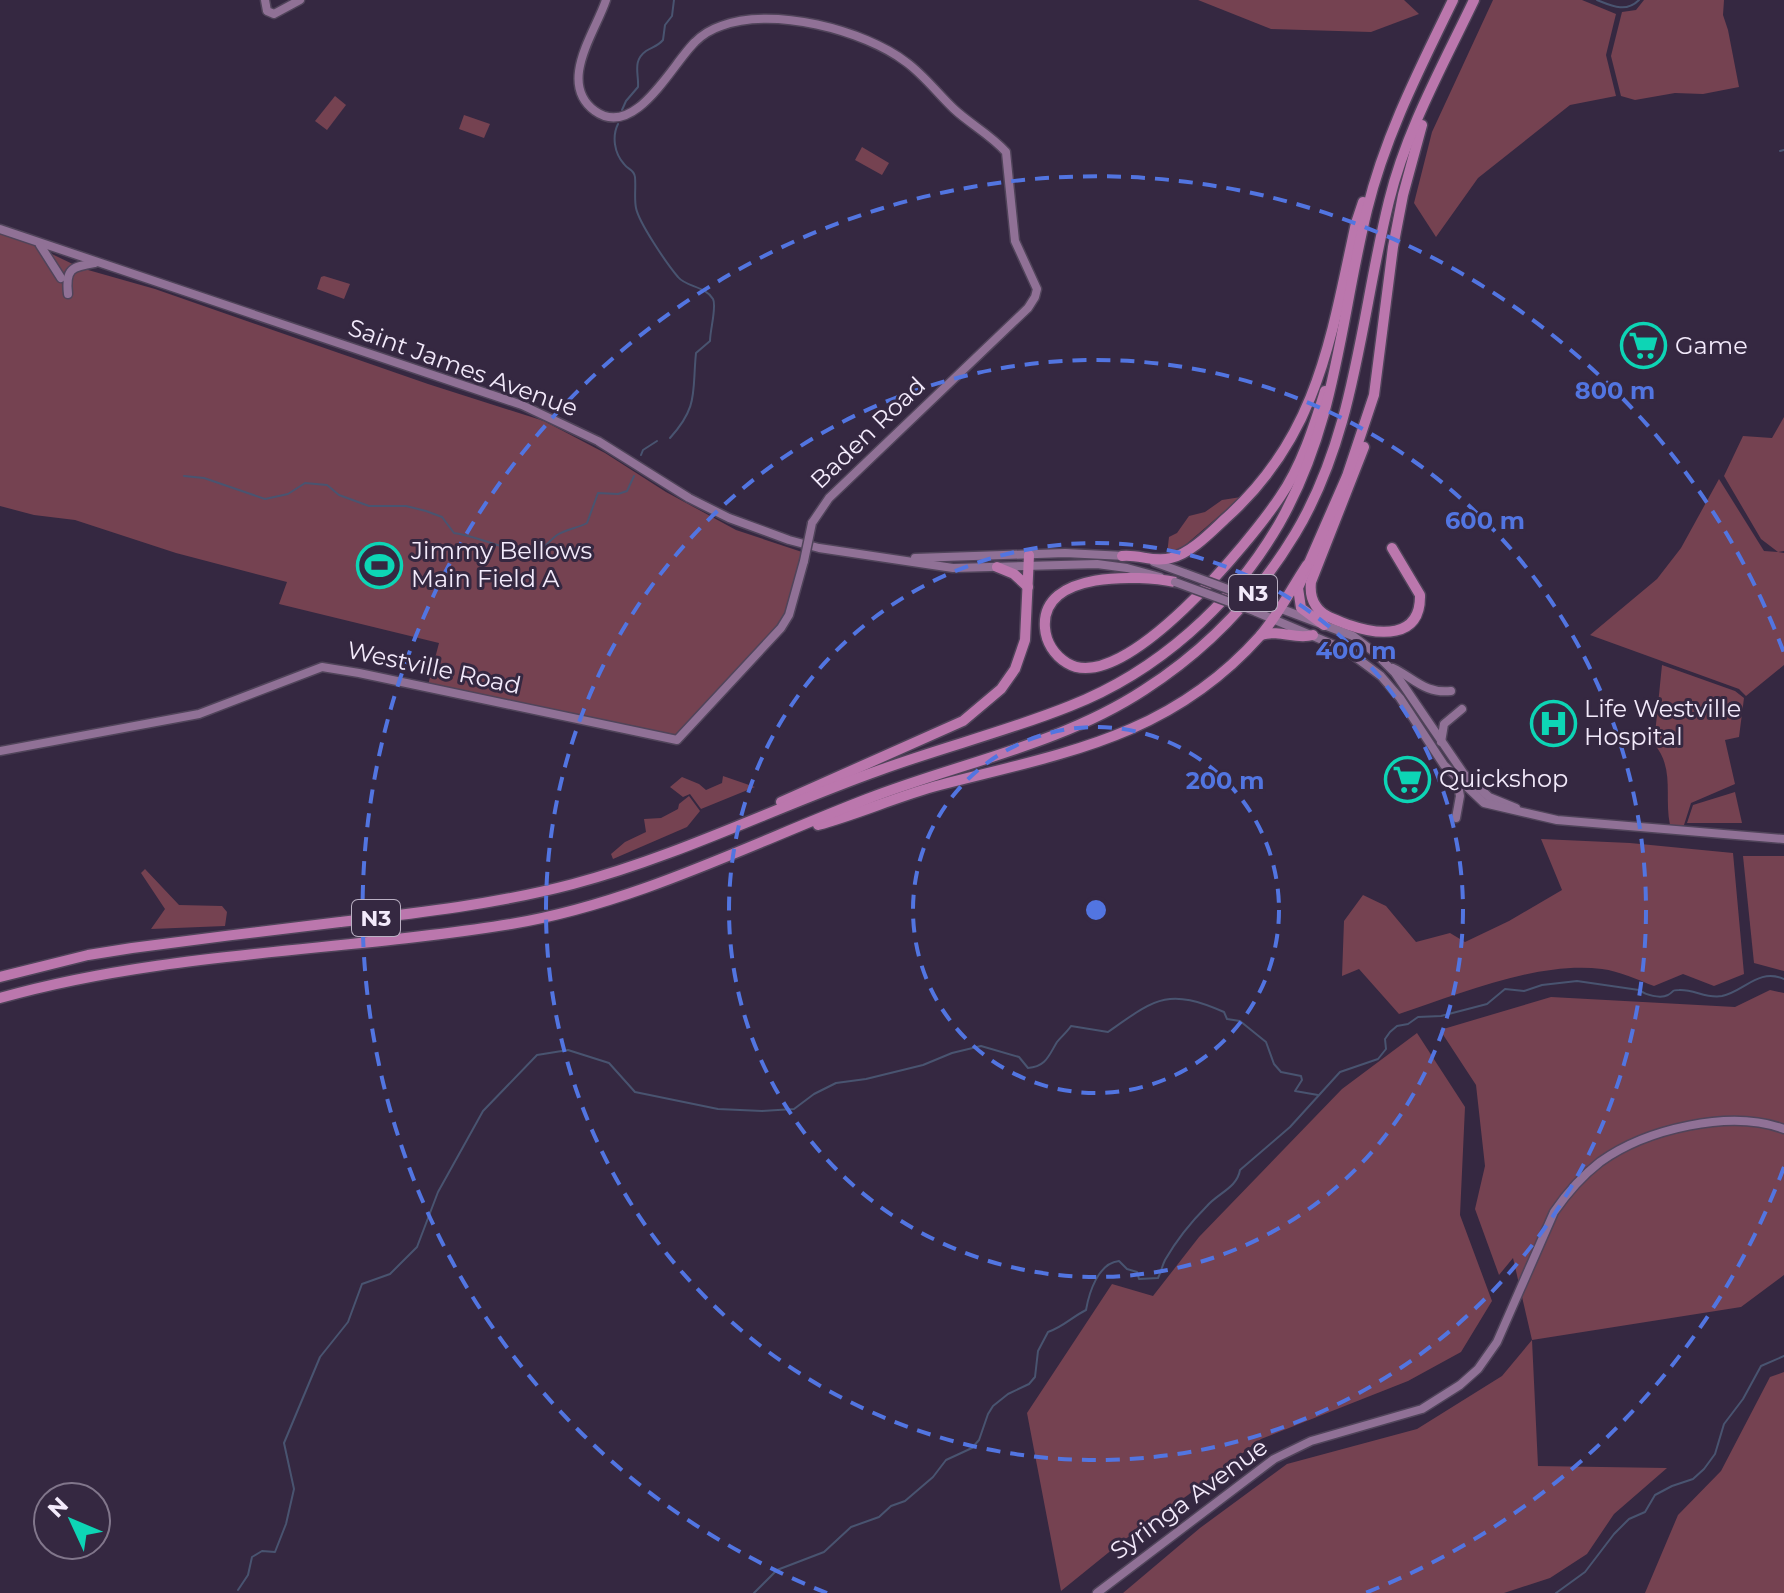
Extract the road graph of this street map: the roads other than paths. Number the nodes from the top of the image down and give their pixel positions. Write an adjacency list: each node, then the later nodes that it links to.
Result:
1 (265, 0): 2 (street)
2 (300, 0)
3 (606, 0): 31 (street, Baden Road, bridge)
4 (1453, 0): 7 (highway, N3)
5 (1473, 1): 6 (highway, N3)
6 (1431, 92): 14 (highway); 38 (highway, N3)
7 (1376, 175): 13 (highway, N3); 16 (highway)
8 (0, 229): 9 (street, Saint James Avenue)
9 (39, 243): 10 (street, Saint James Avenue); 11 (street)
10 (96, 263): 12 (street); 17 (street, Saint James Avenue)
11 (61, 278)
12 (68, 294)
13 (1345, 319): 21 (highway); 37 (highway, N3)
14 (1374, 395): 15 (highway); 19 (highway)
15 (1392, 548)
16 (1122, 556): 18 (street, Saint James Avenue); 23 (street, Saint James Avenue, bridge)
17 (902, 559): 18 (street, Saint James Avenue); 20 (street, Saint James Avenue)
18 (1028, 560): 20 (street, Saint James Avenue); 21 (street, Saint James Avenue); 22 (highway)
19 (1307, 565): 23 (highway); 25 (highway)
20 (997, 567): 22 (highway)
21 (1175, 582): 24 (street, Saint James Avenue, bridge)
22 (1028, 587): 37 (highway)
23 (1281, 609): 24 (highway); 25 (street, Saint James Avenue)
24 (1273, 619): 26 (highway); 27 (street, Saint James Avenue)
25 (1324, 625): 28 (street, Saint James Avenue)
26 (1260, 635): 27 (highway); 38 (highway)
27 (1313, 635): 34 (street, Saint James Avenue)
28 (1389, 665): 29 (street); 32 (street, Saint James Avenue)
29 (1451, 691)
30 (1462, 709): 32 (street)
31 (677, 740): 33 (street, Westville Road)
32 (1441, 742): 35 (street, Saint James Avenue)
33 (0, 751)
34 (1457, 780): 35 (street, Saint James Avenue); 36 (street)
35 (1523, 812): 39 (street)
36 (1456, 818)
37 (744, 822): 40 (highway, N3)
38 (779, 834): 41 (highway, N3)
39 (1784, 839)
40 (0, 977)
41 (0, 998)
42 (1784, 1129): 43 (street, Syringa Avenue)
43 (1097, 1593)

